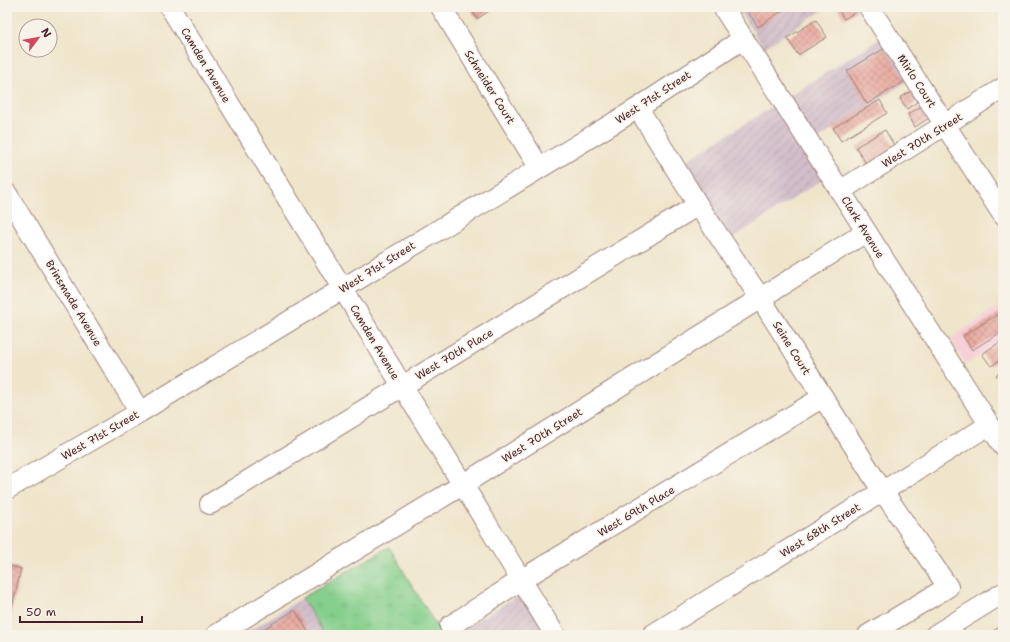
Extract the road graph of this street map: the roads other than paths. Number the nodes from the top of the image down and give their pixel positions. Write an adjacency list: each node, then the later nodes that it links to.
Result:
1 (170, 7): 15 (street, Camden Avenue)
2 (441, 7): 9 (street, Schneider Court)
3 (723, 7): 5 (street, Clark Avenue)
4 (869, 7): 8 (street, Mirlo Court)
5 (743, 39): 7 (street, West 71st Street); 10 (street, Clark Avenue)
6 (1003, 88): 8 (street, West 70th Street)
7 (638, 108): 9 (street, West 71st Street); 12 (street, Seine Court)
8 (946, 125): 10 (street, West 70th Street); 13 (street, Mirlo Court)
9 (539, 167): 15 (street, West 71st Street)
10 (840, 191): 14 (street, Clark Avenue)
11 (7, 194): 19 (street, Brinsmade Avenue)
12 (698, 205): 16 (street, Seine Court); 17 (street, West 70th Place)
13 (1003, 215)
14 (866, 232): 16 (street, West 70th Street); 20 (street, Clark Avenue)
15 (342, 289): 17 (street, Camden Avenue); 19 (street, West 71st Street)
16 (761, 299): 18 (street, Seine Court); 22 (street, West 70th Street)
17 (402, 386): 22 (street, Camden Avenue); 25 (street, West 70th Place)
18 (823, 397): 24 (street, Seine Court); 26 (street, West 69th Place)
19 (140, 412): 23 (street, West 71st Street)
20 (989, 425): 21 (street, Clark Avenue); 24 (street, West 68th Street)
21 (1003, 446)
22 (462, 484): 26 (street, Camden Avenue); 29 (street, West 70th Street)
23 (7, 490)
24 (883, 491): 31 (street, West 68th Street); 32 (street, Seine Court)
25 (210, 504)
26 (521, 580): 28 (street, West 69th Place); 30 (street, Camden Avenue)
27 (1003, 593): 33 (street)
28 (450, 626)
29 (216, 635)
30 (554, 635)
31 (652, 635)
32 (868, 635)
33 (935, 635)

